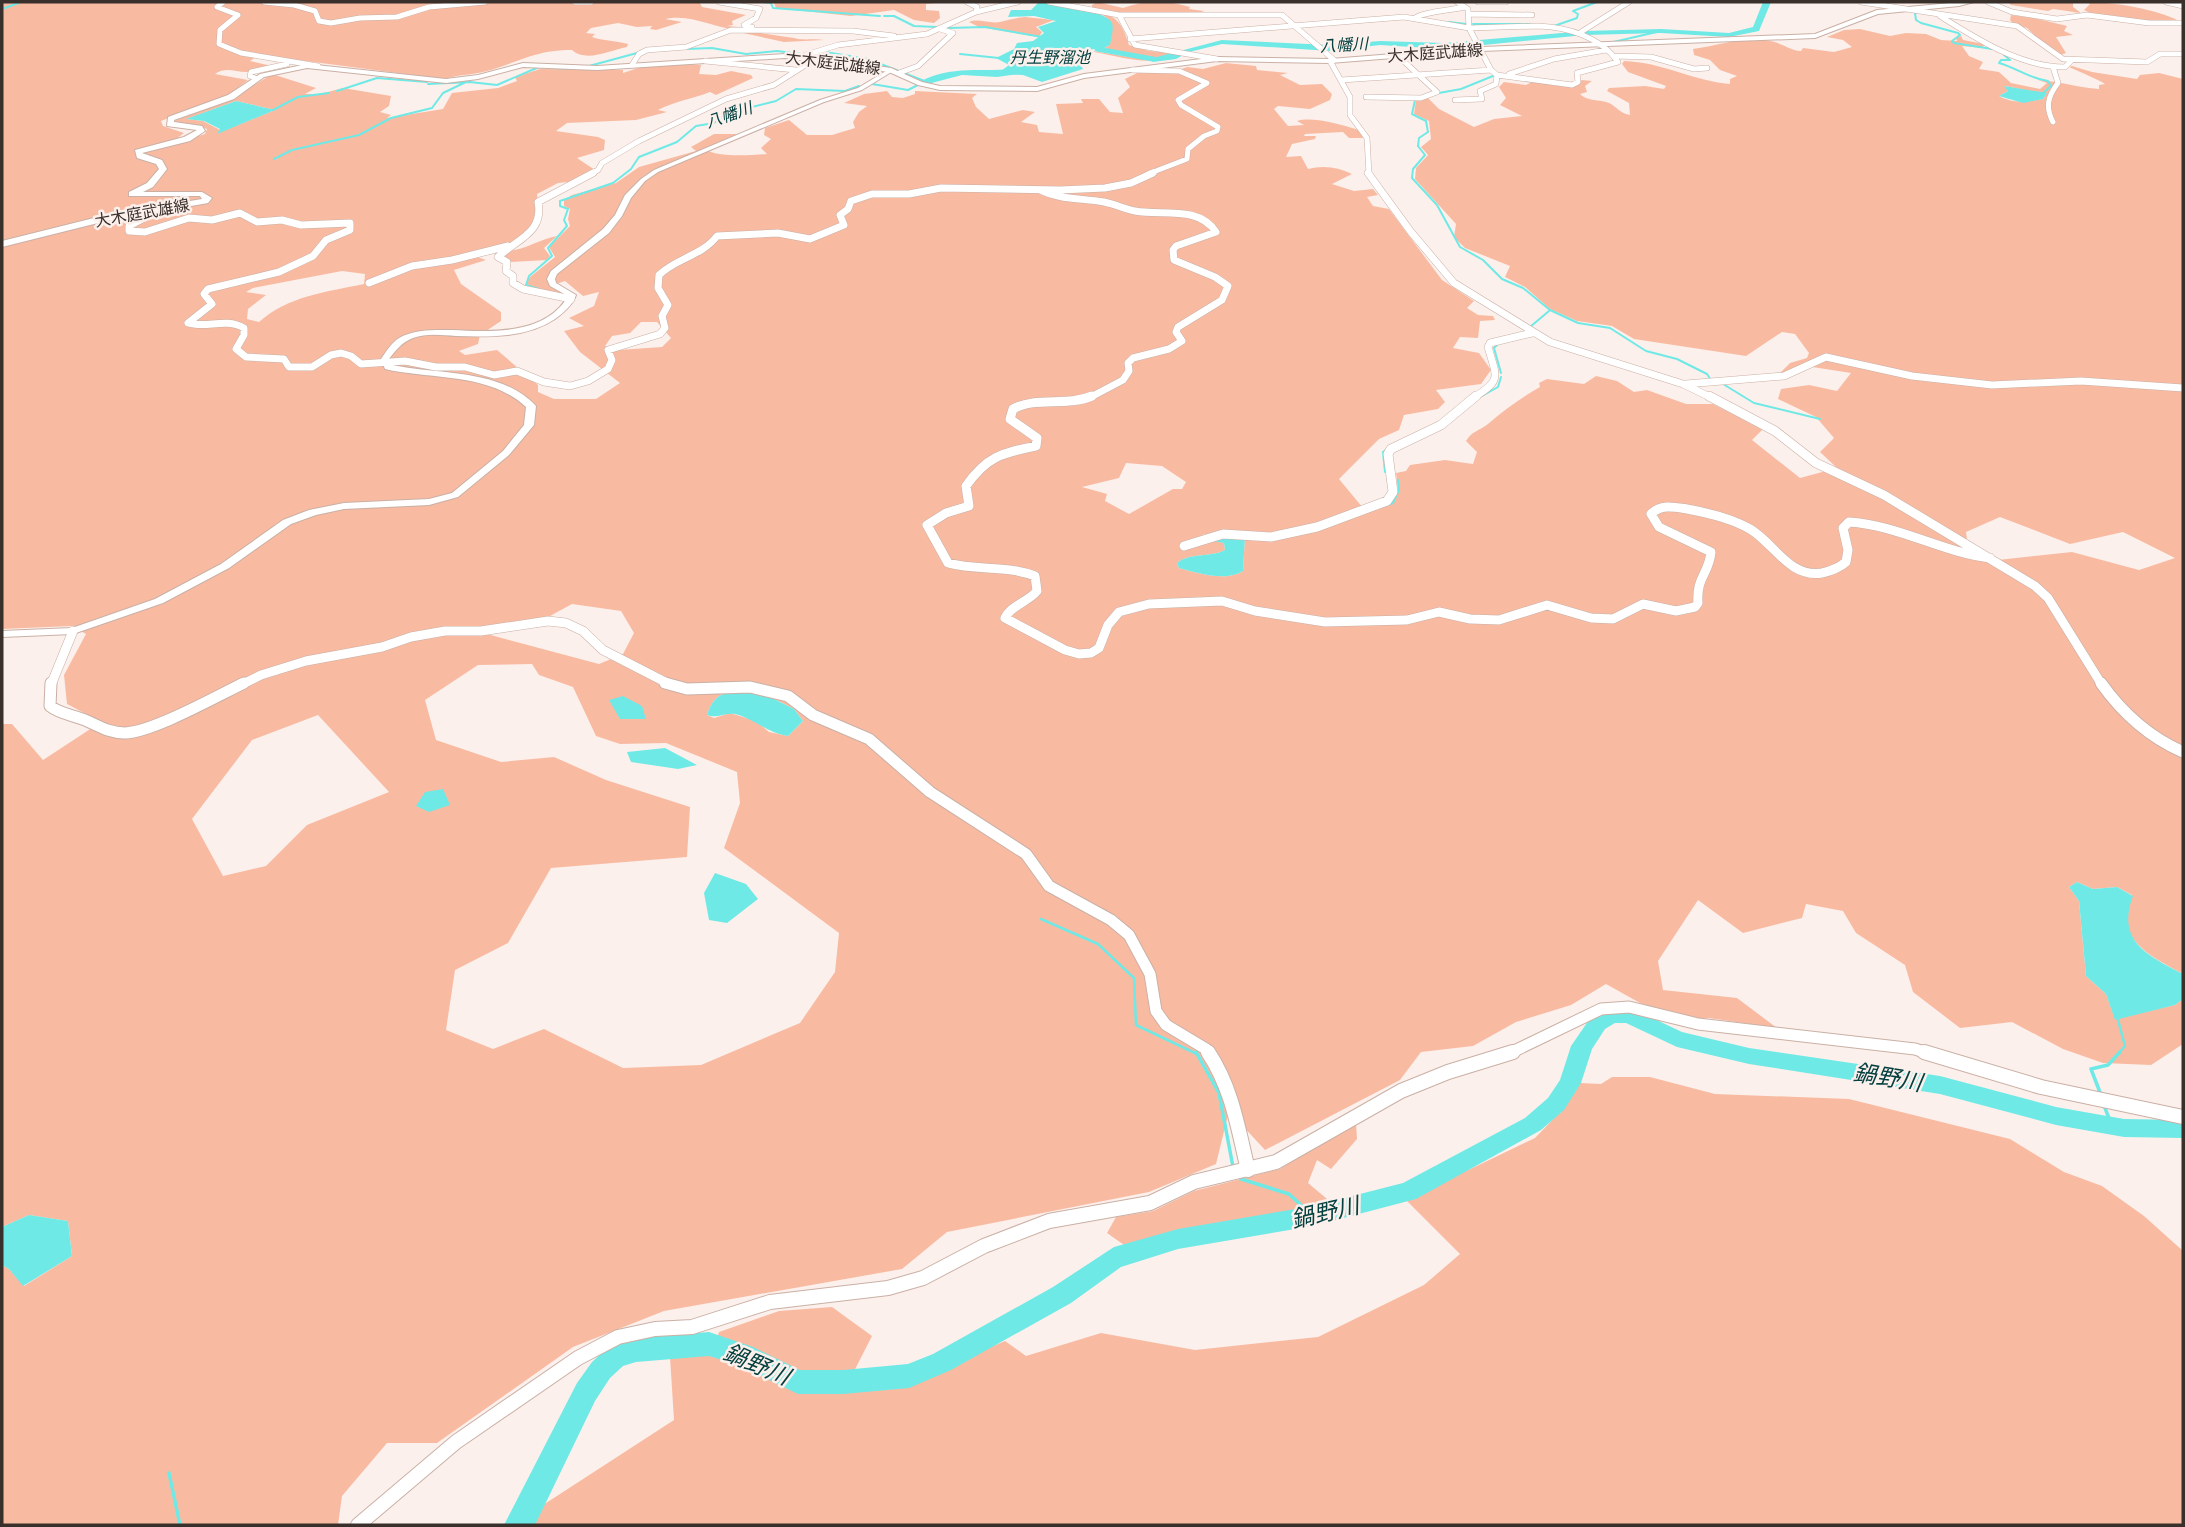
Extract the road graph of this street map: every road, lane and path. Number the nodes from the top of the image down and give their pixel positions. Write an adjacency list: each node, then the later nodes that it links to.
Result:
1 (223, 2): 48 (street)
2 (264, 2): 3 (street)
3 (283, 2): 4 (street)
4 (485, 2)
5 (575, 2): 6 (street)
6 (591, 2)
7 (719, 2): 33 (street)
8 (967, 2): 23 (street)
9 (1017, 2): 23 (street)
10 (1049, 2): 21 (street)
11 (1093, 2): 21 (street)
12 (1478, 2): 13 (street)
13 (1506, 2)
14 (1629, 2): 34 (street)
15 (1861, 2): 22 (street)
16 (1971, 2): 22 (main road, 大木庭武雄線)
17 (1988, 2): 29 (street)
18 (2166, 2): 20 (street)
19 (1460, 3): 25 (street); 28 (street)
20 (2183, 6)
21 (1086, 7): 26 (street)
22 (1896, 8): 24 (street); 38 (main road, 大木庭武雄線)
23 (976, 12): 32 (street)
24 (1935, 13): 47 (street); 51 (street)
25 (1468, 14): 27 (street); 31 (street)
26 (1119, 15): 30 (street); 36 (street)
27 (1532, 15)
28 (1415, 18): 30 (street); 31 (street)
29 (2183, 23)
30 (1293, 25): 36 (street); 46 (street)
31 (1469, 28): 34 (street); 37 (street)
32 (940, 29): 35 (street); 56 (street)
33 (776, 30): 35 (street); 49 (street)
34 (1583, 34): 38 (street)
35 (894, 36): 42 (street)
36 (1130, 39): 43 (street)
37 (1478, 44): 38 (main road, 大木庭武雄線); 40 (main road, 大木庭武雄線); 55 (street)
38 (1603, 48): 41 (street); 59 (street)
39 (2183, 54): 47 (street)
40 (1397, 55): 46 (main road, 大木庭武雄線); 57 (street)
41 (1614, 55): 52 (street); 59 (street)
42 (799, 57): 44 (main road, 大木庭武雄線); 45 (main road, 大木庭武雄線)
43 (1217, 59): 46 (main road, 大木庭武雄線); 54 (main road, 大木庭武雄線)
44 (696, 60): 49 (main road, 大木庭武雄線); 53 (street)
45 (820, 60): 53 (street); 56 (main road, 大木庭武雄線)
46 (1332, 60): 61 (street)
47 (2072, 60): 51 (street)
48 (301, 64): 50 (street); 60 (street)
49 (632, 65): 50 (main road, 大木庭武雄線)
50 (318, 66): 60 (main road, 大木庭武雄線)
51 (2053, 67): 64 (street)
52 (1707, 68)
53 (796, 70): 68 (street)
54 (1132, 70): 56 (main road, 大木庭武雄線); 65 (street)
55 (1491, 70): 57 (street); 58 (street)
56 (900, 71): 70 (street)
57 (1418, 75): 61 (street); 62 (street)
58 (1497, 75): 59 (street); 63 (street)
59 (1507, 75)
60 (255, 78): 66 (main road, 大木庭武雄線)
61 (1341, 80): 71 (street)
62 (1366, 97)
63 (1455, 100)
64 (2053, 122)
65 (1040, 190): 72 (street); 76 (street)
66 (144, 211): 67 (main road, 大木庭武雄線); 72 (street)
67 (2, 244)
68 (516, 244): 69 (street); 70 (street)
69 (369, 283)
70 (571, 299): 72 (street)
71 (1532, 333): 73 (street); 75 (street)
72 (385, 364): 77 (street)
73 (1683, 384): 74 (street); 76 (street)
74 (2183, 388)
75 (1184, 546)
76 (1990, 558): 79 (street)
77 (73, 631): 78 (street); 81 (street)
78 (2, 634)
79 (2183, 752)
80 (2183, 1117): 81 (street)
81 (1248, 1170): 82 (street)
82 (358, 1525)

